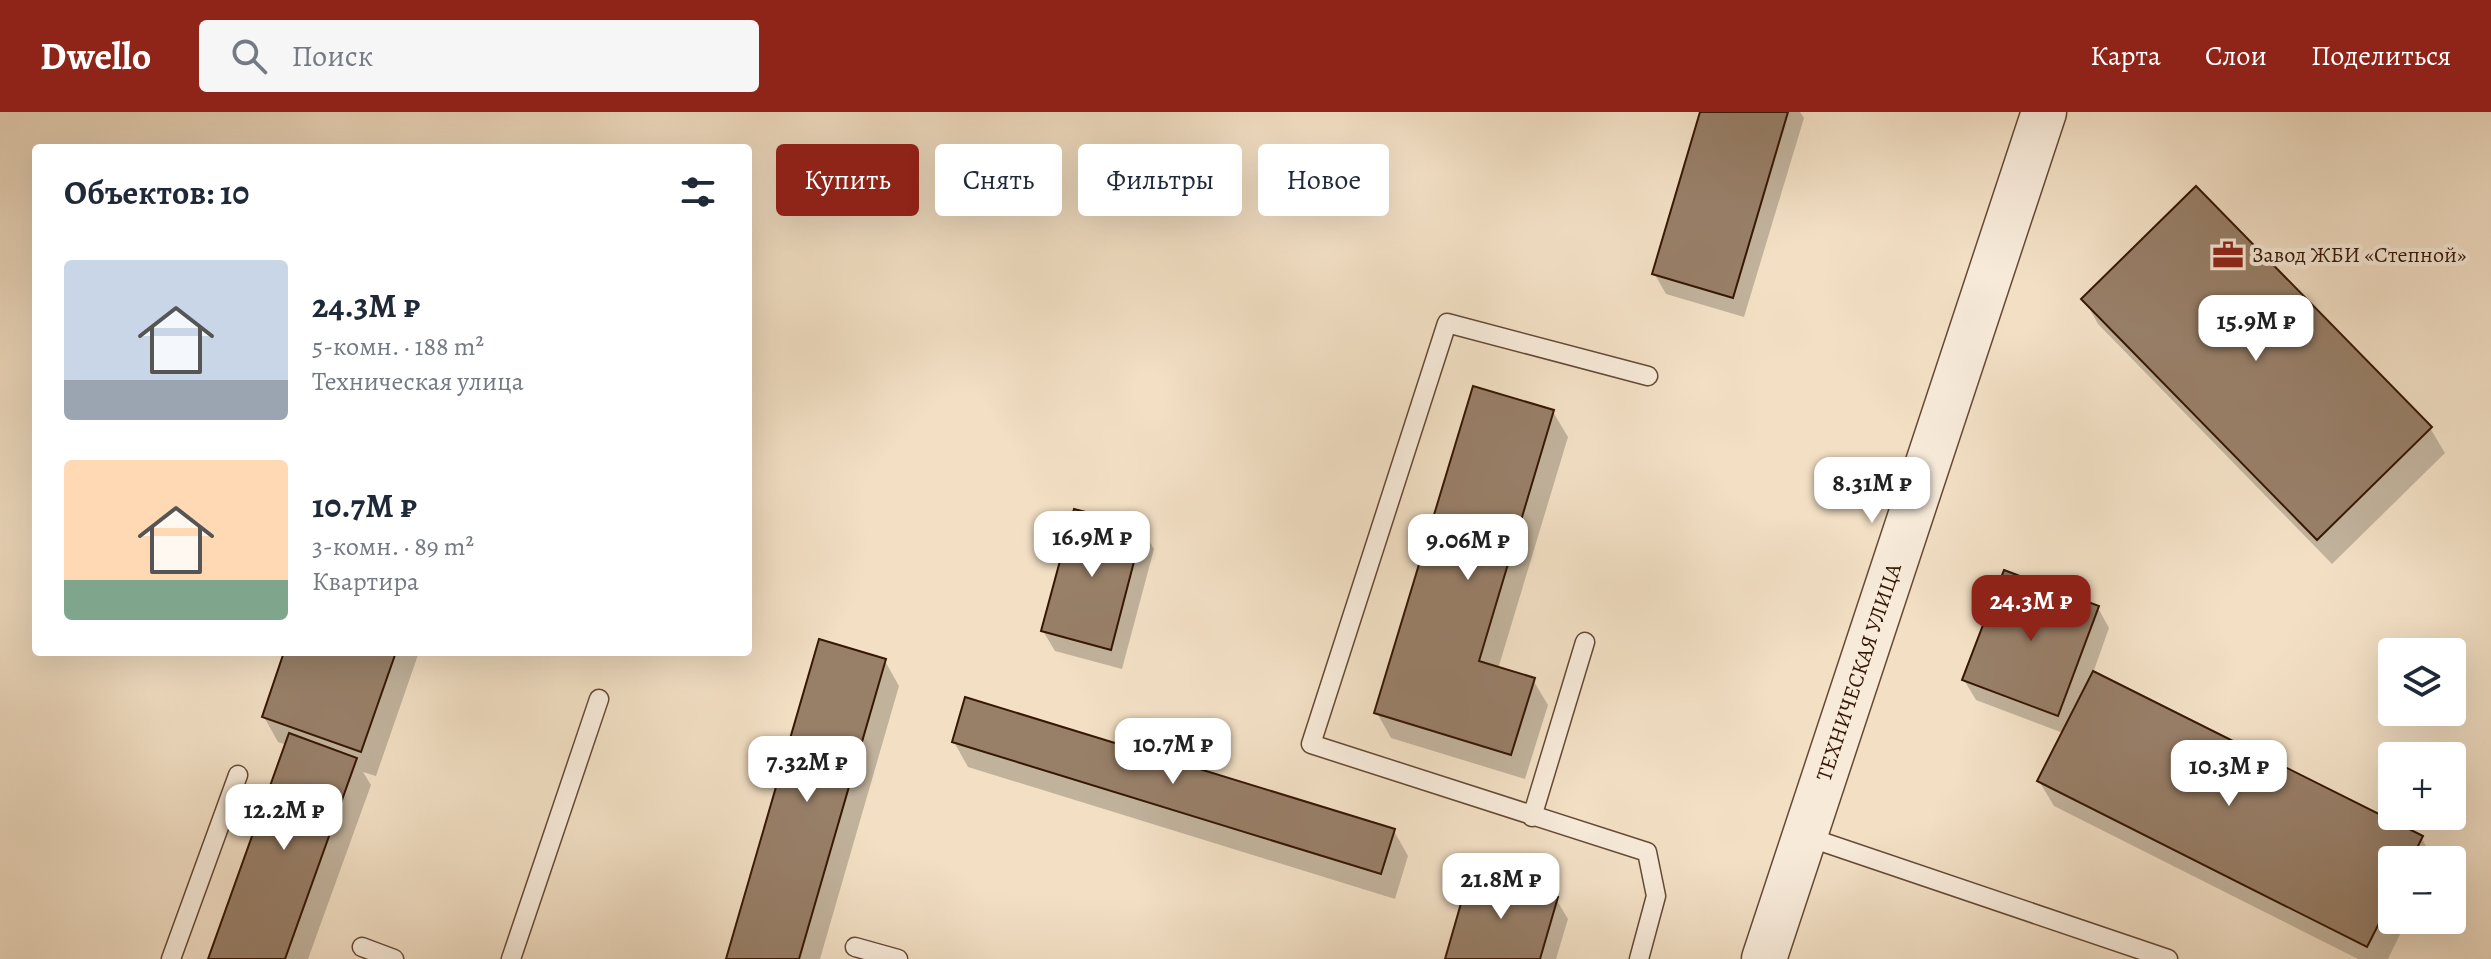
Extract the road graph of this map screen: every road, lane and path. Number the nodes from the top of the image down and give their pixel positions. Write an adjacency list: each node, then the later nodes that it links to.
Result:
1 (2044, 112): 7 (street, ТЕХНИЧЕСКАЯ УЛИЦА)
2 (1648, 376): 6 (lane)
3 (1585, 642): 6 (lane)
4 (599, 699): 12 (lane)
5 (238, 775): 10 (lane)
6 (1532, 817): 14 (lane)
7 (1805, 836): 15 (street, ТЕХНИЧЕСКАЯ УЛИЦА); 16 (lane)
8 (362, 947): 11 (lane)
9 (855, 947): 13 (lane)
10 (171, 959)
11 (394, 959)
12 (511, 959)
13 (898, 959)
14 (1639, 959)
15 (1764, 959)
16 (2168, 959)

